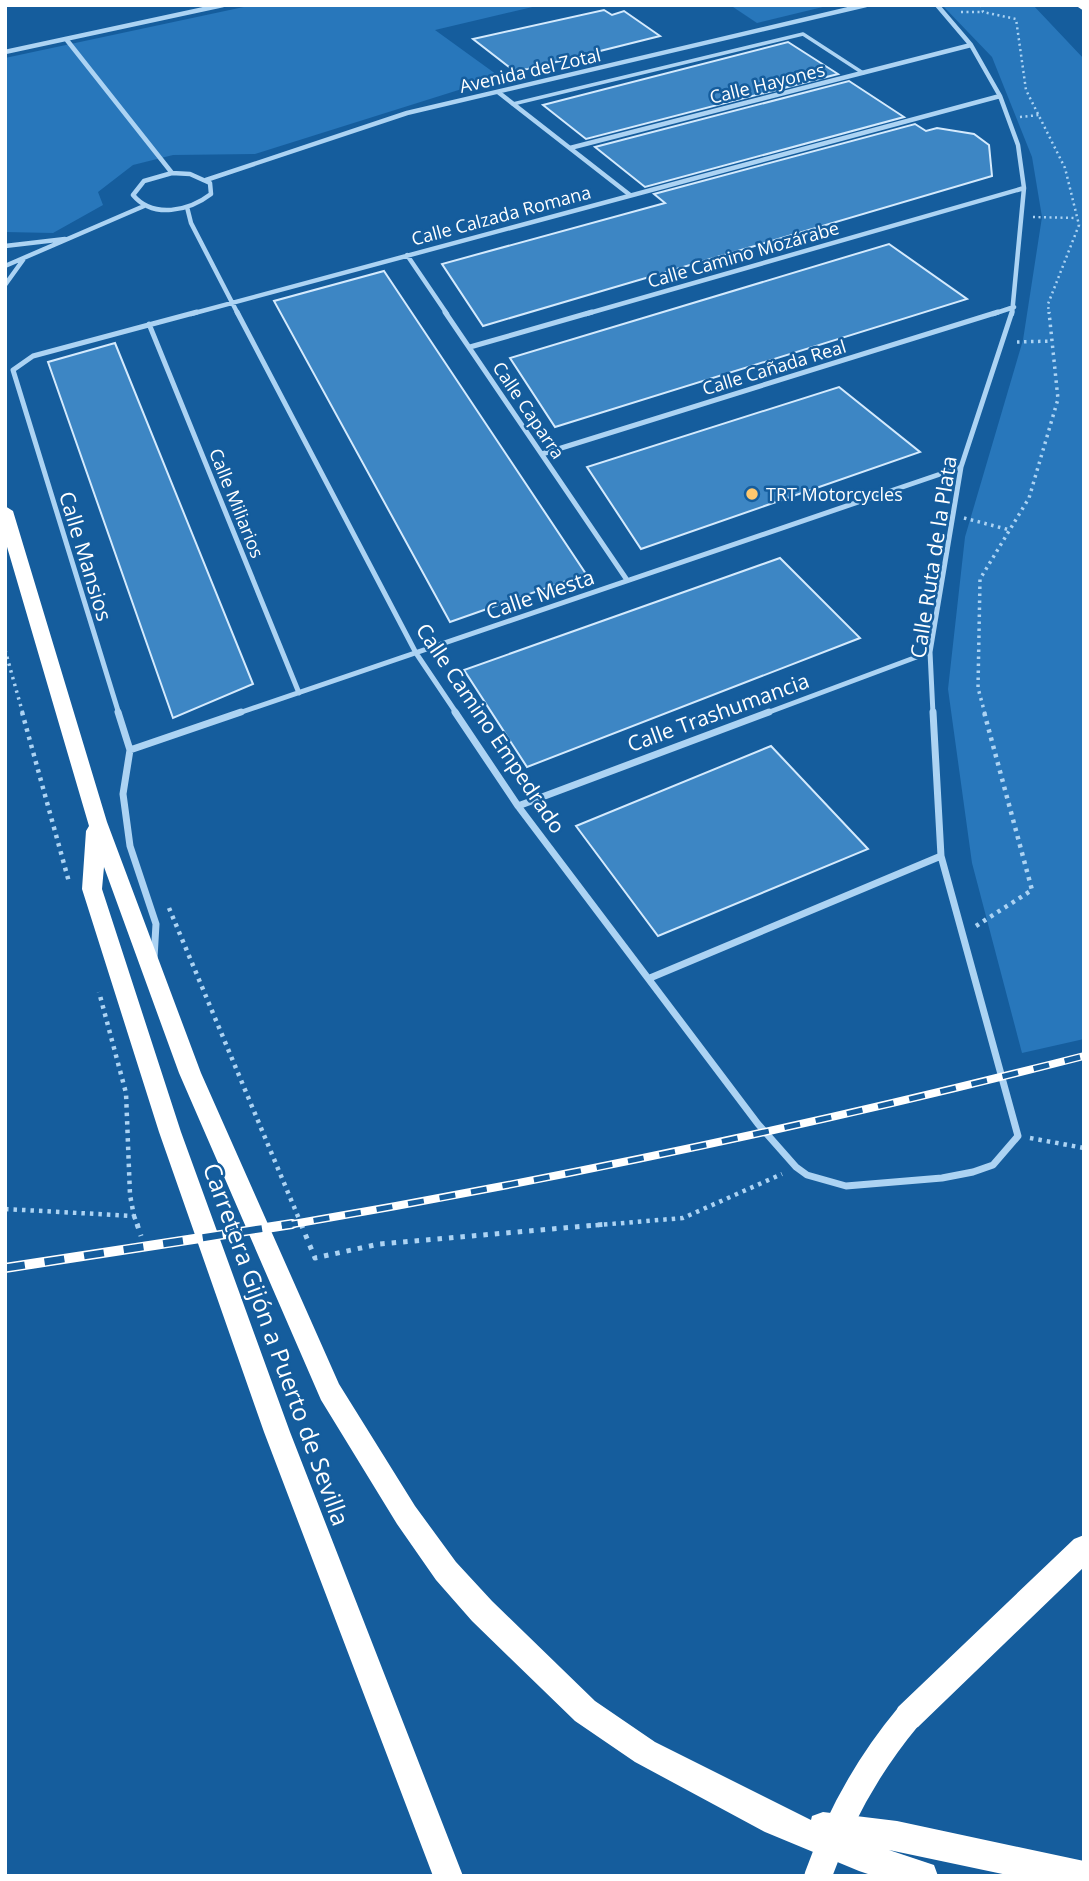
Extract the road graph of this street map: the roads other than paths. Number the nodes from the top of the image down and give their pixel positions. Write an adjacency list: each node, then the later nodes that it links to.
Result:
1 (223, 5): 4 (street)
2 (866, 5): 8 (street, Avenida del Zotal)
3 (937, 5): 5 (street, Calle Ruta de la Plata)
4 (66, 39): 6 (street); 12 (street)
5 (971, 45): 7 (street, Calle Hayones); 9 (street, Calle Ruta de la Plata)
6 (5, 52)
7 (863, 73): 10 (lane); 11 (street, Calle Hayones)
8 (498, 92): 10 (street); 13 (street, Avenida del Zotal)
9 (1000, 96): 14 (street, Calle Ruta de la Plata); 15 (street, Calle Calzada Romana)
10 (513, 104): 11 (street)
11 (570, 148): 15 (street)
12 (172, 173): 13 (street); 16 (street)
13 (206, 180): 17 (street)
14 (1024, 188): 25 (street, Calle Ruta de la Plata); 27 (street, Calle Camino Mozárabe)
15 (630, 195): 20 (street, Calle Calzada Romana)
16 (144, 205): 17 (street); 18 (street)
17 (187, 207): 24 (street, Calle Camino Empedrado)
18 (76, 237): 19 (street); 21 (street)
19 (5, 246)
20 (407, 255): 24 (street, Calle Calzada Romana); 27 (street, Calle Caparra)
21 (24, 259): 22 (street); 23 (street)
22 (5, 267)
23 (5, 285)
24 (234, 301): 26 (street, Calle Calzada Romana); 34 (street, Calle Camino Empedrado)
25 (1014, 307): 29 (street, Calle Cañada Real); 30 (street, Calle Ruta de la Plata)
26 (149, 324): 28 (street, Calle Calzada Romana); 35 (street, Calle Miliarios)
27 (470, 347): 29 (street, Calle Caparra)
28 (13, 370): 36 (street, Calle Mansios)
29 (542, 454): 32 (street, Calle Caparra)
30 (961, 467): 32 (street, Calle Mesta); 33 (street, Calle Ruta de la Plata)
31 (5, 511): 38 (highway, Carretera Gijón a Puerto de Sevilla)
32 (627, 580): 34 (street, Calle Mesta)
33 (930, 652): 37 (street, Calle Trashumancia); 39 (street, Calle Ruta de la Plata)
34 (416, 653): 35 (street, Calle Mesta); 37 (street, Calle Camino Empedrado)
35 (299, 693): 36 (street, Calle Mesta)
36 (130, 750): 40 (street)
37 (518, 806): 41 (street, Calle Camino Empedrado)
38 (97, 822): 40 (highway, Carretera Gijón a Puerto de Sevilla); 45 (highway, Carretera Gijón a Puerto de Sevilla)
39 (941, 856): 41 (street); 42 (street, Calle Ruta de la Plata)
40 (152, 973): 44 (highway, Carretera Gijón a Puerto de Sevilla)
41 (650, 978): 42 (street, Calle Camino Empedrado)
42 (796, 1167)
43 (1084, 1548): 46 (highway, bridge)
44 (776, 1821): 47 (highway, Carretera Gijón a Puerto de Sevilla); 48 (highway)
45 (448, 1876)
46 (818, 1876)
47 (923, 1876)
48 (1084, 1876)

